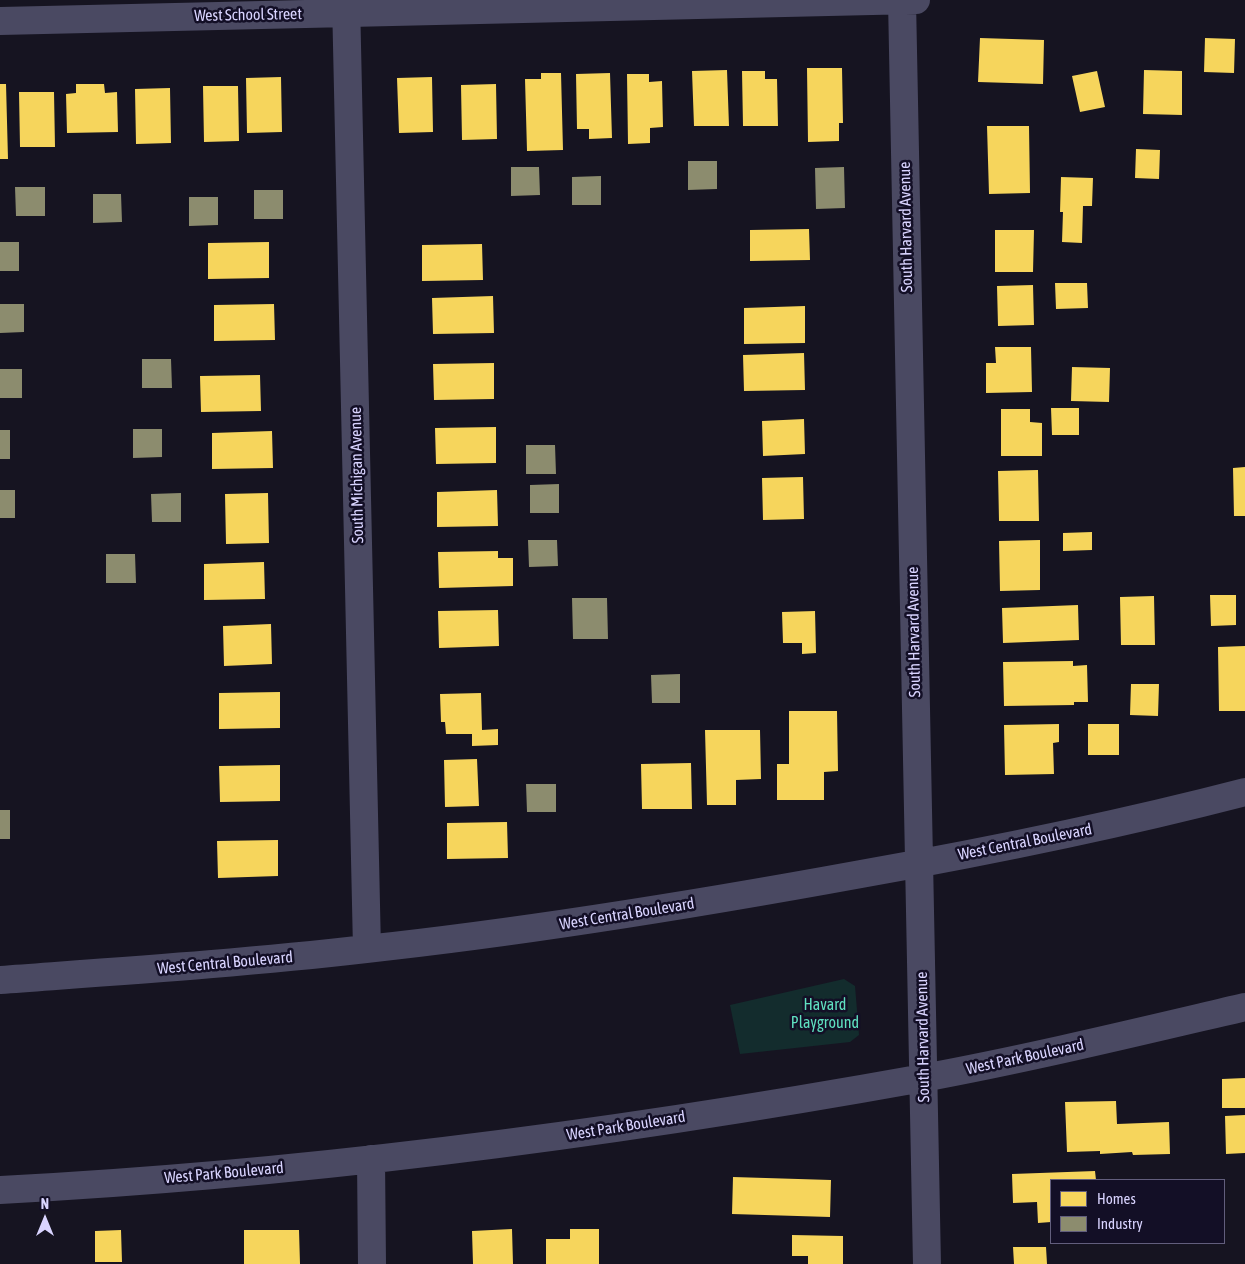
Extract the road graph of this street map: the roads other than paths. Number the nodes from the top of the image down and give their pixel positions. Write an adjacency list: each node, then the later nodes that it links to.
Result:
1 (902, 0): 2 (street, West School Street); 3 (street, West School Street); 6 (street, South Harvard Avenue)
2 (916, 0)
3 (347, 6): 4 (street, West School Street); 7 (street, South Michigan Avenue)
4 (0, 21)
5 (1245, 792): 6 (street, West Central Boulevard)
6 (919, 864): 7 (street, West Central Boulevard); 10 (street, South Harvard Avenue)
7 (367, 949): 8 (street, West Central Boulevard)
8 (0, 980)
9 (1245, 1008): 10 (street, West Park Boulevard)
10 (924, 1078): 11 (street, West Park Boulevard); 14 (street, South Harvard Avenue)
11 (371, 1160): 12 (street, West Park Boulevard); 13 (street)
12 (0, 1190)
13 (372, 1264)
14 (927, 1264)

